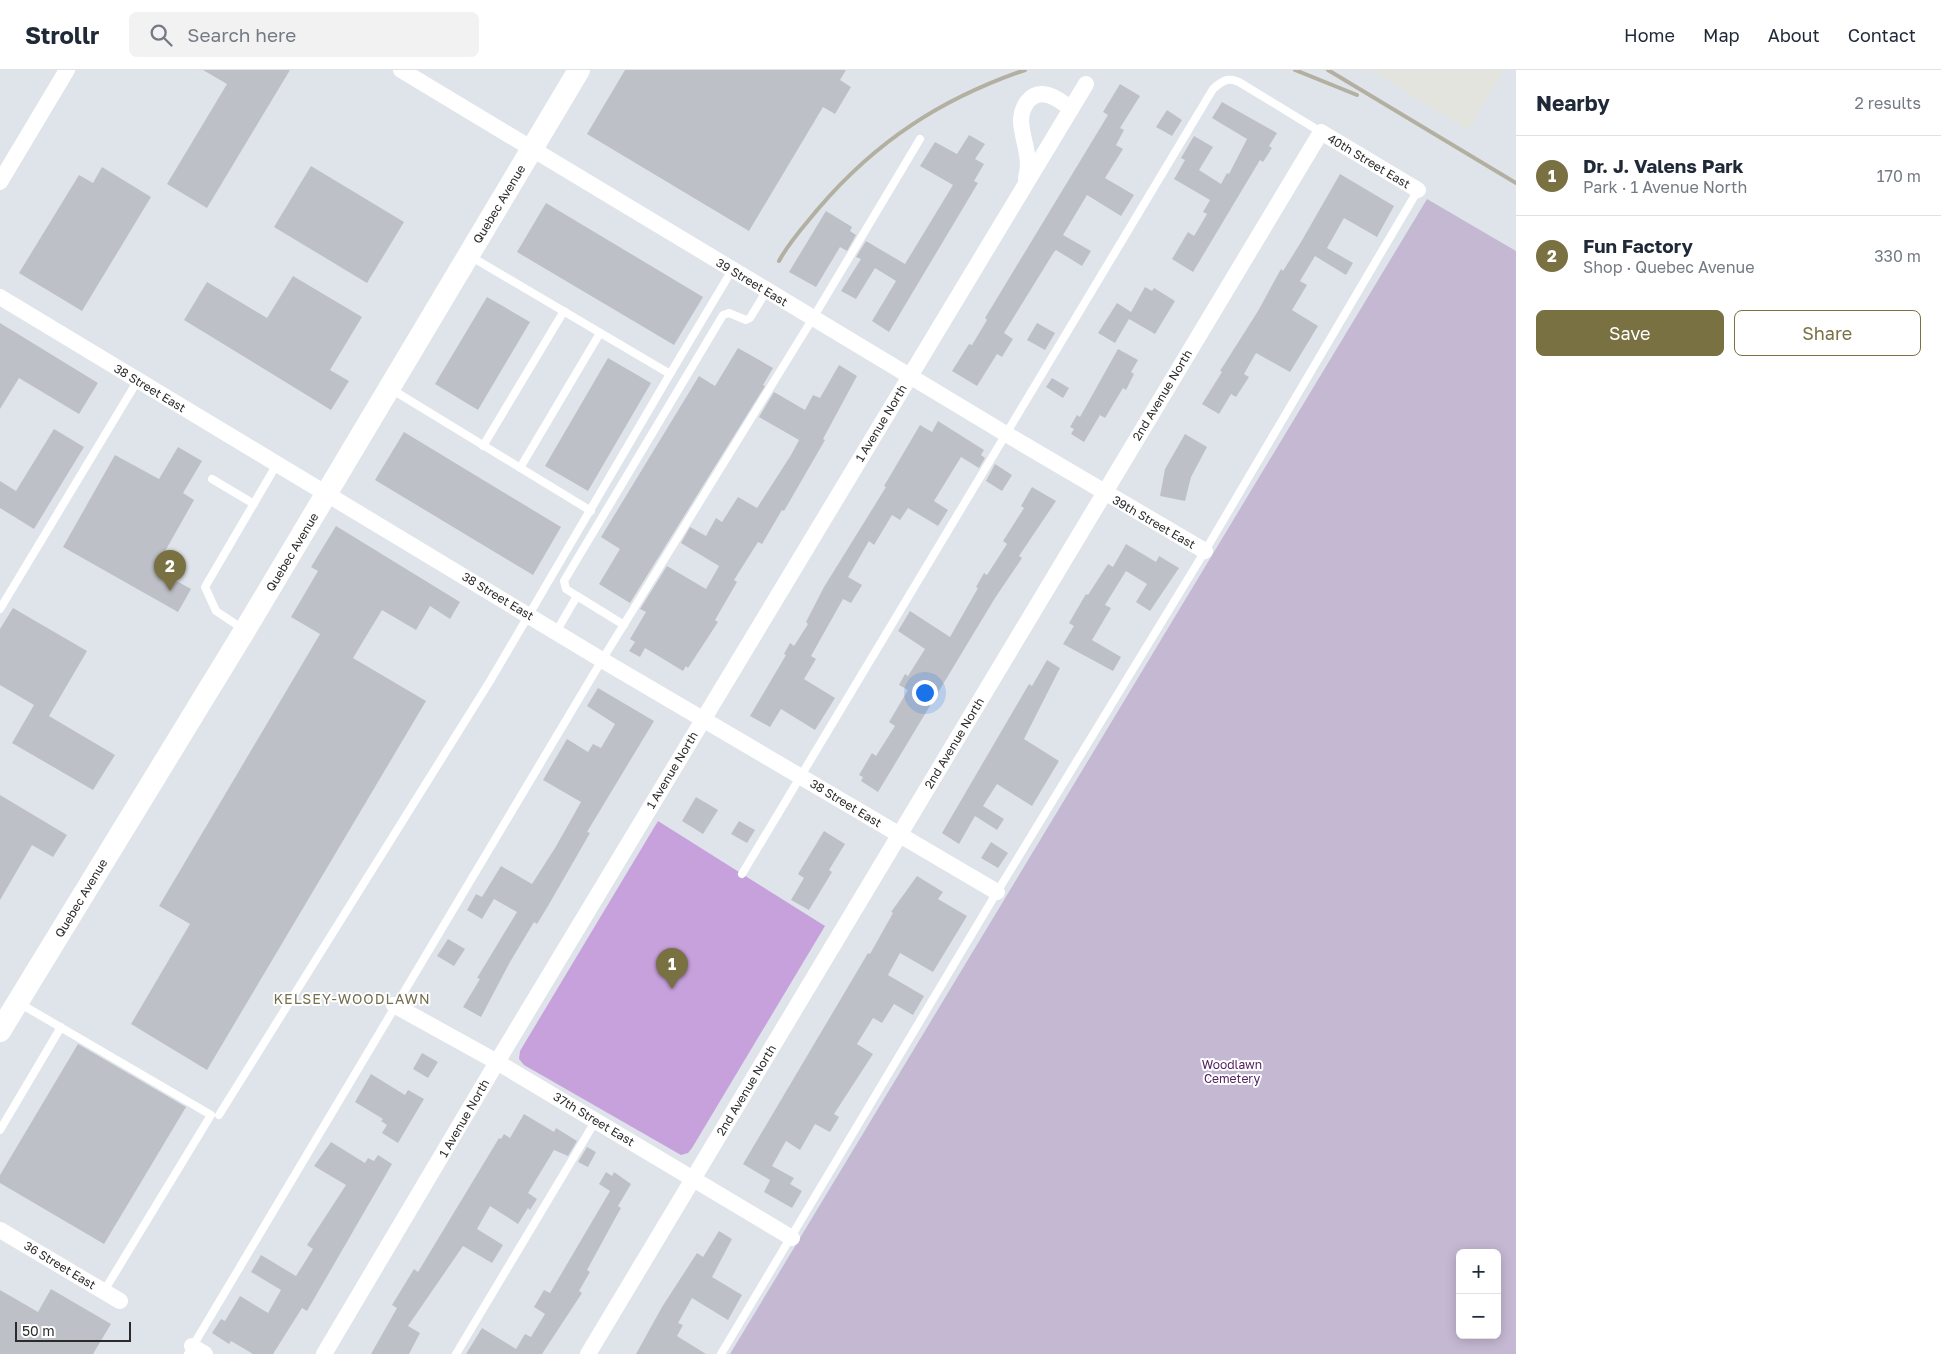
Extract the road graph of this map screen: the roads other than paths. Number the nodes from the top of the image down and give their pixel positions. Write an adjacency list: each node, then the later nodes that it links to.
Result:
1 (67, 70): 9 (street)
2 (401, 70): 8 (street, 39 Street East)
3 (580, 70): 8 (street, Quebec Avenue)
4 (1086, 84): 5 (street, 1 Avenue North)
5 (1071, 109): 10 (street, 1 Avenue North); 10 (street, 1 Avenue North)
6 (1321, 132): 11 (street, 40th Street East); 23 (lane); 28 (street, 2nd Avenue North)
7 (920, 139): 17 (lane)
8 (532, 149): 12 (street, Quebec Avenue); 13 (street, 39 Street East)
9 (0, 182)
10 (1022, 188): 20 (street, 1 Avenue North)
11 (1418, 190): 32 (lane)
12 (469, 255): 16 (lane); 22 (street, Quebec Avenue)
13 (732, 270): 14 (street, 39 Street East); 19 (lane)
14 (767, 290): 17 (street, 39 Street East); 33 (lane)
15 (0, 297): 21 (street, 38 Street East)
16 (564, 311): 18 (lane); 24 (lane)
17 (813, 318): 20 (street, 39 Street East); 36 (lane)
18 (600, 333): 19 (lane); 26 (lane)
19 (670, 374): 31 (lane)
20 (909, 375): 23 (street, 39 Street East); 40 (street, 1 Avenue North)
21 (138, 380): 25 (street, 38 Street East); 34 (lane)
22 (389, 388): 24 (lane); 29 (street, Quebec Avenue)
23 (1006, 434): 28 (street, 39 Street East); 41 (lane)
24 (483, 446): 26 (lane)
25 (277, 464): 29 (street, 38 Street East); 30 (lane)
26 (520, 468): 31 (lane)
27 (212, 479): 30 (lane)
28 (1104, 492): 32 (street, 39th Street East); 42 (street, 2nd Avenue North)
29 (326, 494): 35 (street, 38 Street East); 37 (street, Quebec Avenue)
30 (254, 504): 37 (lane)
31 (591, 511): 35 (lane)
32 (1205, 551): 44 (lane)
33 (577, 596): 36 (lane); 38 (lane)
34 (0, 609)
35 (530, 616): 38 (street, 38 Street East); 50 (lane)
36 (624, 625): 39 (lane)
37 (244, 630): 45 (street, Quebec Avenue)
38 (556, 632): 39 (street, 38 Street East)
39 (602, 660): 40 (street, 38 Street East); 46 (lane)
40 (703, 718): 41 (street, 38 Street East); 49 (street, 1 Avenue North)
41 (801, 776): 42 (street, 38 Street East); 43 (lane)
42 (900, 835): 44 (street, 38 Street East); 53 (street, 2nd Avenue North)
43 (742, 874)
44 (997, 892): 55 (lane)
45 (18, 1002): 47 (lane); 48 (street, Quebec Avenue)
46 (394, 1005): 49 (street, 37th Street East); 58 (lane)
47 (61, 1028): 52 (lane); 56 (lane)
48 (0, 1031)
49 (497, 1062): 51 (street, 37th Street East); 59 (street, 1 Avenue North)
50 (219, 1115)
51 (596, 1120): 53 (street, 37th Street East); 60 (lane)
52 (0, 1130)
53 (693, 1177): 55 (street, 37th Street East); 61 (street, 2nd Avenue North)
54 (0, 1230): 56 (street, 36 Street East)
55 (792, 1238): 62 (lane)
56 (104, 1291): 57 (street, 36 Street East)
57 (120, 1301)
58 (195, 1351)
59 (324, 1354)
60 (456, 1354)
61 (588, 1354)
62 (721, 1354)

